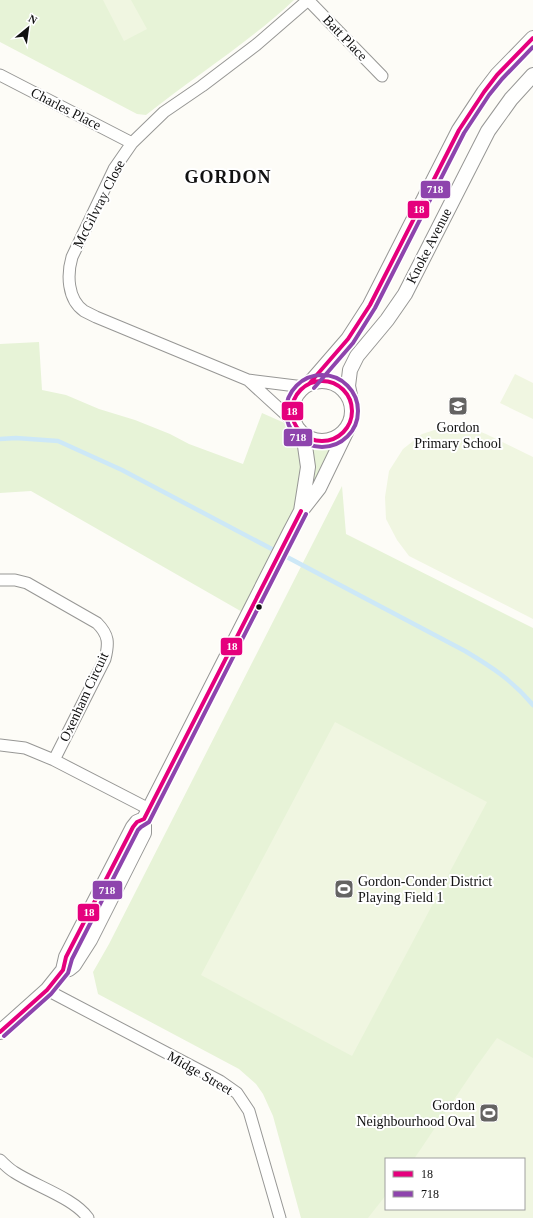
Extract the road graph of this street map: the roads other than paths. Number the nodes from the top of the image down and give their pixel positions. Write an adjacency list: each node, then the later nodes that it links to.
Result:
1 (308, 0): 5 (street, Batt Place); 6 (street, McGilvray Close)
2 (533, 38): 8 (street, Knoke Avenue)
3 (0, 75): 6 (street, Charles Place)
4 (533, 75): 9 (street, Knoke Avenue)
5 (382, 76)
6 (132, 143): 7 (street, McGilvray Close)
7 (248, 380): 8 (street, McGilvray Close); 10 (street, McGilvray Close)
8 (306, 385): 9 (street); 10 (street)
9 (351, 400): 11 (street)
10 (296, 425): 11 (street); 12 (street)
11 (349, 426): 12 (street)
12 (301, 511): 16 (street)
13 (0, 580): 15 (street, Oxenham Circuit)
14 (0, 745): 15 (street)
15 (54, 760): 16 (street)
16 (146, 814): 17 (street)
17 (47, 990): 18 (street); 21 (street, Midge Street)
18 (0, 1032)
19 (0, 1160): 20 (street)
20 (88, 1218)
21 (280, 1218)

